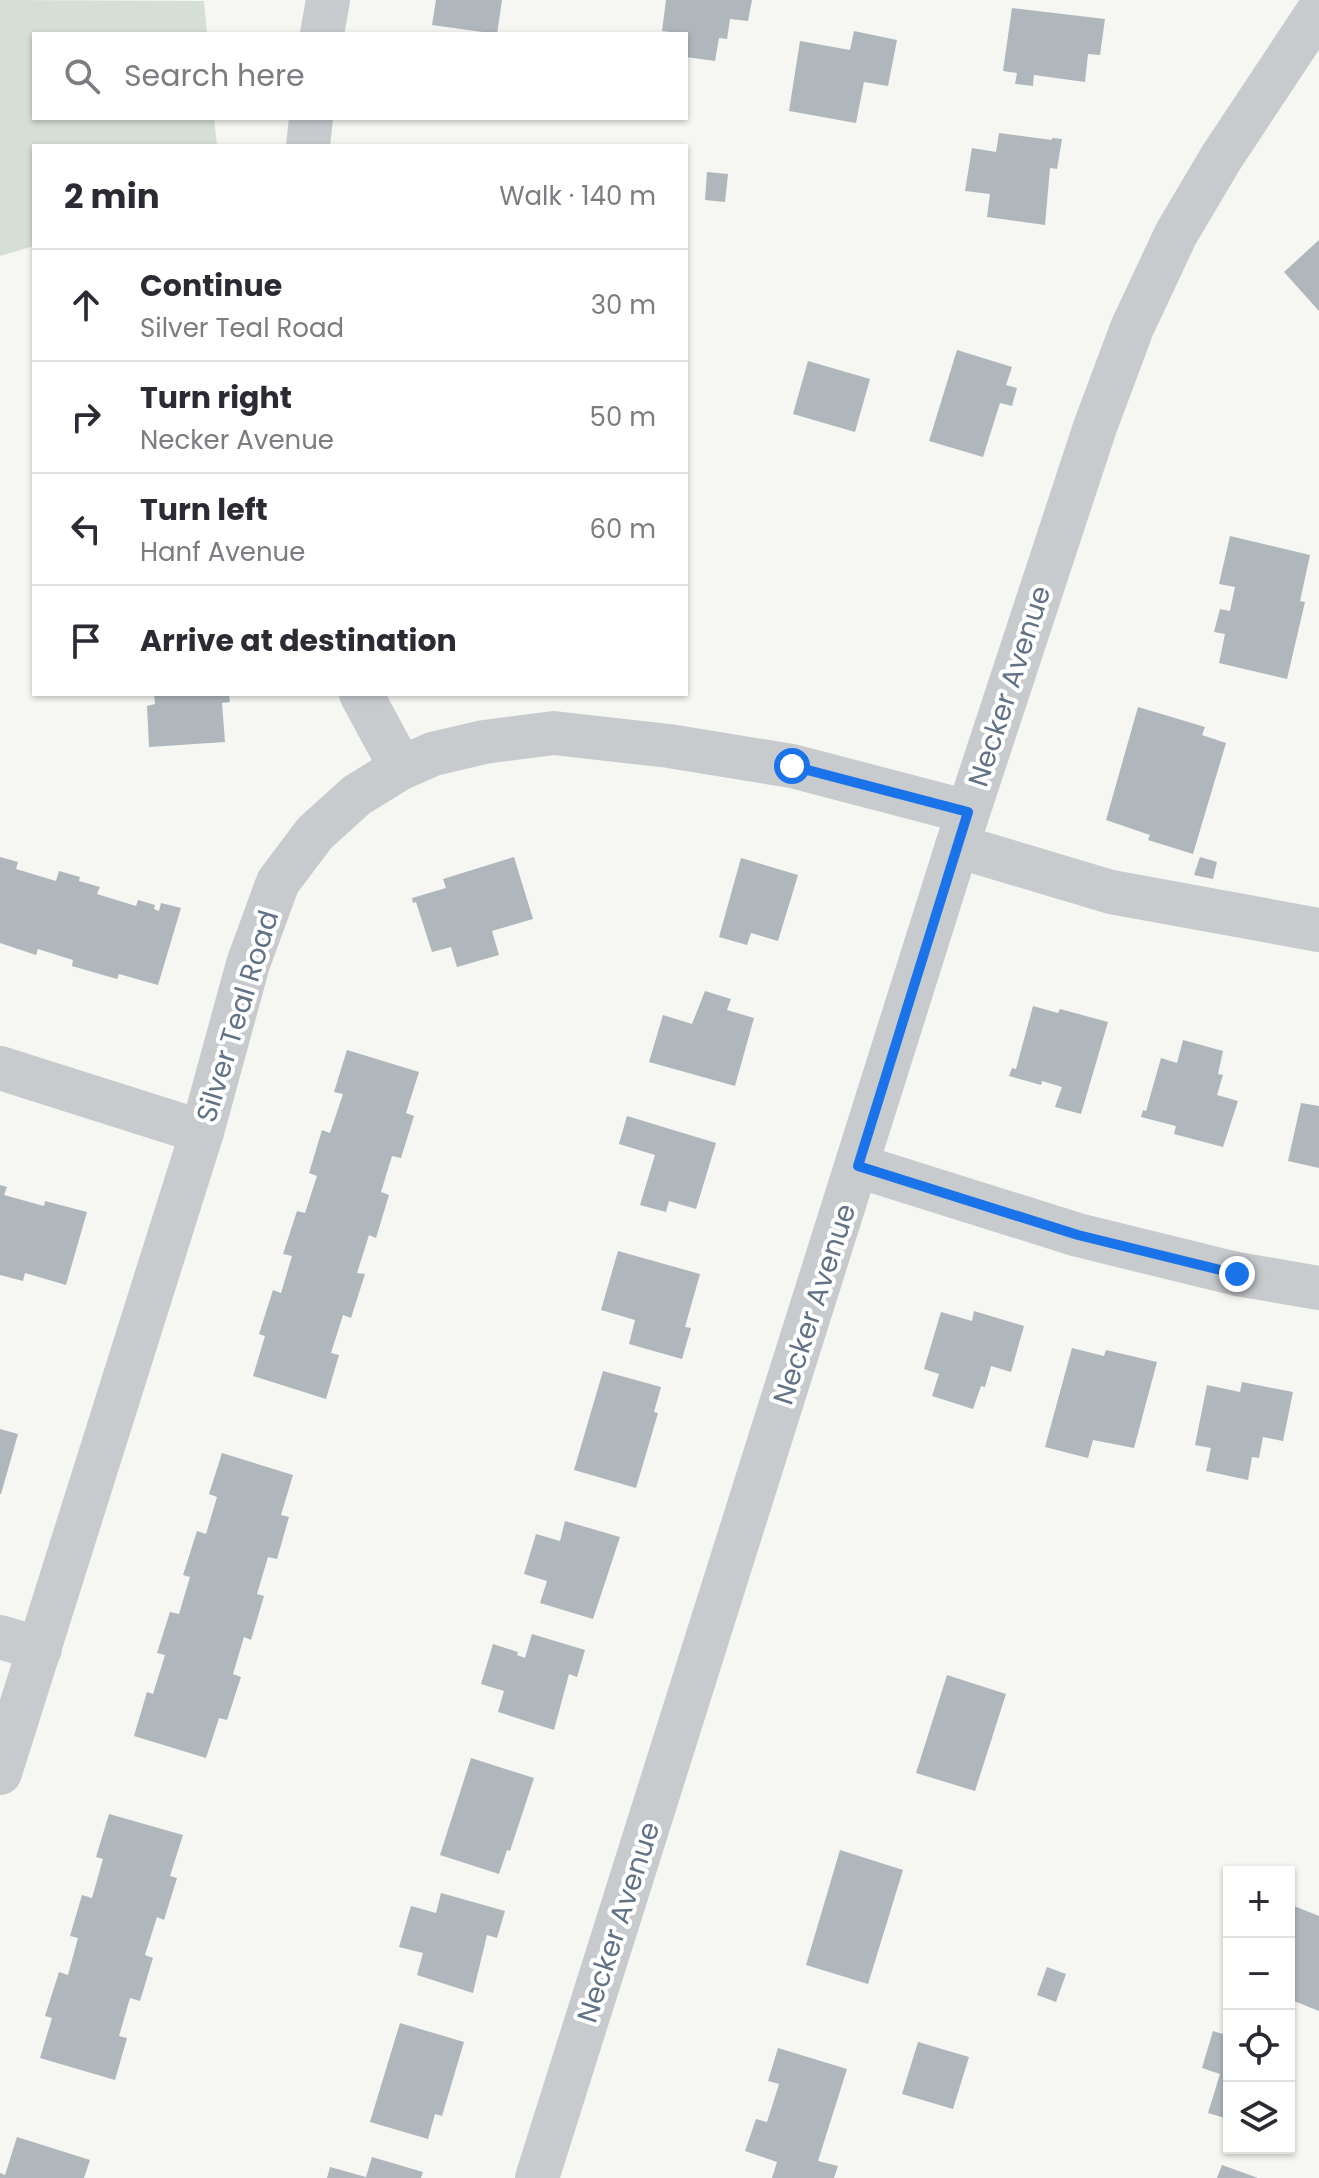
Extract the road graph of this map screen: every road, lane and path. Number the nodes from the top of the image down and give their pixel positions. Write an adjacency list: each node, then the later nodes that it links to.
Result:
1 (328, 0): 3 (street)
2 (1319, 10): 8 (street, Necker Avenue)
3 (322, 32)
4 (311, 120): 5 (street)
5 (308, 144)
6 (362, 696): 7 (street)
7 (401, 768): 8 (street, Silver Teal Road); 11 (street, Silver Teal Road)
8 (962, 829): 9 (street, Silver Teal Road); 12 (street, Necker Avenue)
9 (1319, 930)
10 (0, 1068): 11 (street)
11 (202, 1132): 14 (street, Silver Teal Road)
12 (858, 1166): 13 (street); 16 (street, Necker Avenue)
13 (1319, 1288)
14 (20, 1643): 15 (street, Silver Teal Road)
15 (0, 1773)
16 (537, 2178)

